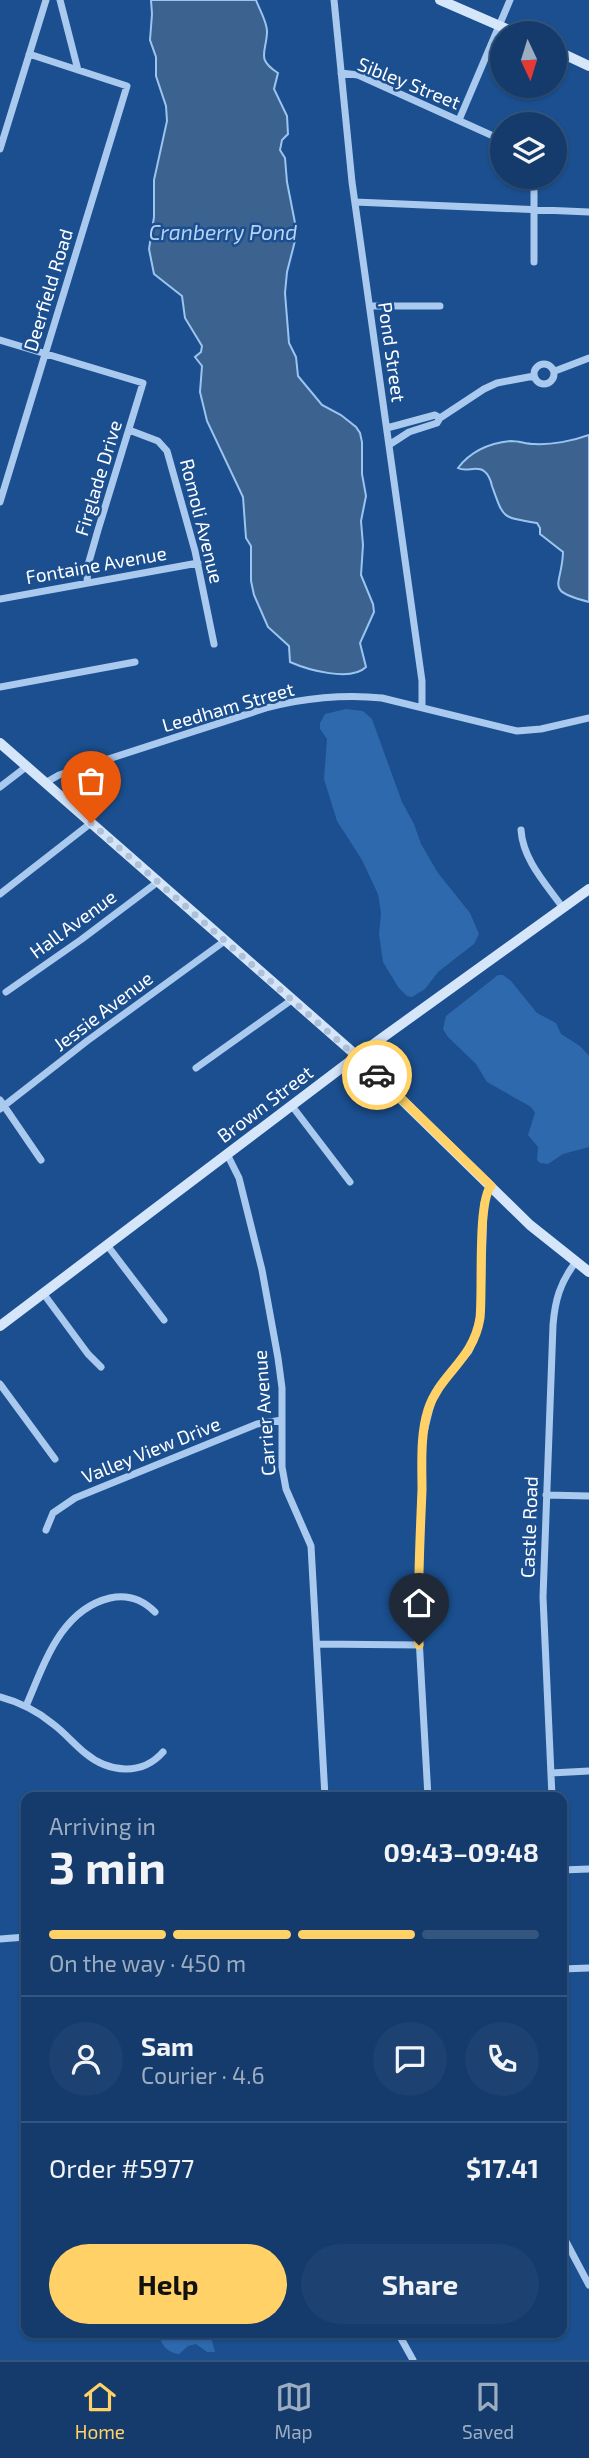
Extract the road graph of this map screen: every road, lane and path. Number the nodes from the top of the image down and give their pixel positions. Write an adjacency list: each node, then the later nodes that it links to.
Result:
1 (46, 0): 9 (street)
2 (60, 0): 12 (street)
3 (334, 0): 13 (street, Pond Street)
4 (440, 0): 7 (street)
5 (510, 0): 6 (street)
6 (501, 21)
7 (490, 22)
8 (490, 47): 14 (street)
9 (29, 54): 12 (street); 16 (street)
10 (567, 56): 11 (street)
11 (589, 66)
12 (78, 70): 25 (street, Deerfield Road)
13 (341, 73): 14 (street, Sibley Street); 18 (street, Pond Street)
14 (459, 120): 15 (street, Sibley Street)
15 (490, 134)
16 (0, 149)
17 (534, 189): 19 (street)
18 (355, 202): 19 (street); 22 (street, Pond Street)
19 (533, 209): 20 (street); 21 (street)
20 (589, 212)
21 (534, 262)
22 (370, 306): 23 (street); 30 (street, Pond Street)
23 (440, 306)
24 (0, 340): 25 (street)
25 (45, 354): 31 (street, Firglade Drive); 33 (street, Deerfield Road)
26 (589, 358): 27 (street)
27 (555, 371): 28 (street); 28 (street)
28 (534, 376): 29 (street)
29 (439, 418): 30 (street); 32 (street)
30 (387, 428): 32 (street, Pond Street)
31 (129, 430): 34 (street, Romoli Avenue); 35 (street, Firglade Drive)
32 (389, 445): 40 (street, Pond Street)
33 (0, 502)
34 (198, 563): 35 (street, Fontaine Avenue); 37 (street, Romoli Avenue)
35 (87, 583): 36 (street, Fontaine Avenue)
36 (0, 599)
37 (214, 644)
38 (135, 662): 39 (street)
39 (0, 687)
40 (422, 707): 41 (street, Leedham Street); 44 (street, Leedham Street)
41 (589, 718)
42 (0, 743): 43 (street)
43 (26, 766): 44 (street); 45 (street)
44 (46, 783): 46 (street)
45 (0, 788)
46 (91, 823): 48 (street); 50 (street)
47 (521, 830): 51 (street)
48 (159, 881): 52 (street); 53 (street, Hall Avenue)
49 (589, 889): 51 (street, Brown Street)
50 (0, 894)
51 (563, 908): 55 (street, Brown Street)
52 (226, 940): 54 (street); 57 (street, Jessie Avenue)
53 (5, 992)
54 (293, 999): 55 (street); 56 (street)
55 (357, 1056): 58 (street, Brown Street); 62 (street)
56 (196, 1068)
57 (2, 1105): 60 (street)
58 (292, 1106): 59 (street, Brown Street); 61 (street)
59 (227, 1154): 63 (street, Brown Street); 71 (street, Carrier Avenue)
60 (41, 1160)
61 (350, 1182)
62 (491, 1186): 64 (street); 78 (street)
63 (107, 1245): 66 (street, Brown Street); 67 (street)
64 (575, 1263): 65 (street); 73 (street, Castle Road)
65 (589, 1272)
66 (43, 1293): 68 (street, Brown Street); 69 (street)
67 (164, 1320)
68 (0, 1326)
69 (102, 1367)
70 (0, 1384): 72 (street)
71 (282, 1420): 75 (street, Valley View Drive); 77 (street, Carrier Avenue)
72 (55, 1459)
73 (546, 1495): 74 (street); 83 (street, Castle Road)
74 (589, 1496)
75 (46, 1530)
76 (155, 1612): 80 (street)
77 (317, 1644): 78 (street); 84 (street, Carrier Avenue)
78 (419, 1645): 85 (street)
79 (0, 1697): 80 (street)
80 (26, 1706): 81 (street)
81 (163, 1752)
82 (589, 1771): 83 (street)
83 (551, 1773): 86 (street, Castle Road)
84 (325, 1792)
85 (428, 1792)
86 (552, 1792)
87 (589, 1869): 88 (street)
88 (567, 1870)
89 (21, 1937): 90 (street)
90 (0, 1938)
91 (589, 1968): 92 (street)
92 (567, 1969)
93 (567, 2243): 94 (street)
94 (589, 2285)
95 (401, 2338): 96 (street)
96 (413, 2360)

